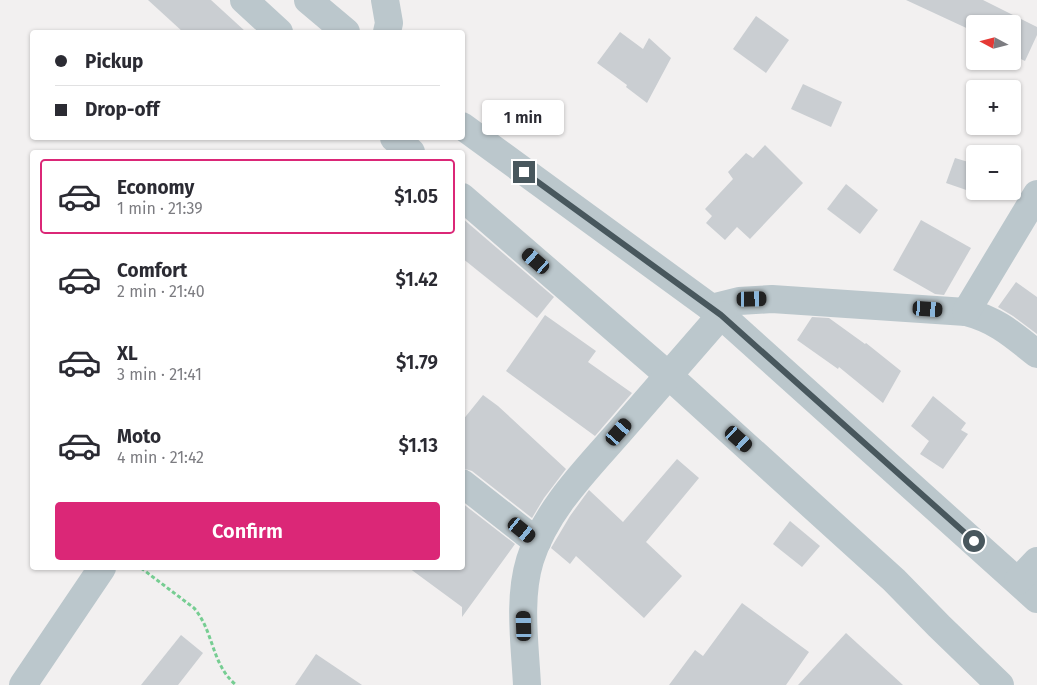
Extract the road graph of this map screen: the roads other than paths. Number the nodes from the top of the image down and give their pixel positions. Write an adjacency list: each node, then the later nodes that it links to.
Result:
1 (244, 0): 4 (street)
2 (308, 0): 5 (street)
3 (385, 0): 6 (street)
4 (277, 30)
5 (344, 30)
6 (387, 30)
7 (465, 128): 14 (street)
8 (388, 140): 10 (street)
9 (396, 140): 11 (street)
10 (381, 150)
11 (409, 150)
12 (1037, 194): 15 (street)
13 (465, 200): 17 (street)
14 (716, 311): 15 (street); 17 (street); 22 (street)
15 (966, 312): 16 (street)
16 (1037, 354)
17 (668, 376): 19 (street); 25 (street)
18 (465, 485): 19 (street)
19 (537, 542): 24 (street)
20 (1037, 561): 22 (street)
21 (101, 570): 23 (street)
22 (1028, 590)
23 (23, 685)
24 (527, 685)
25 (1000, 685)

